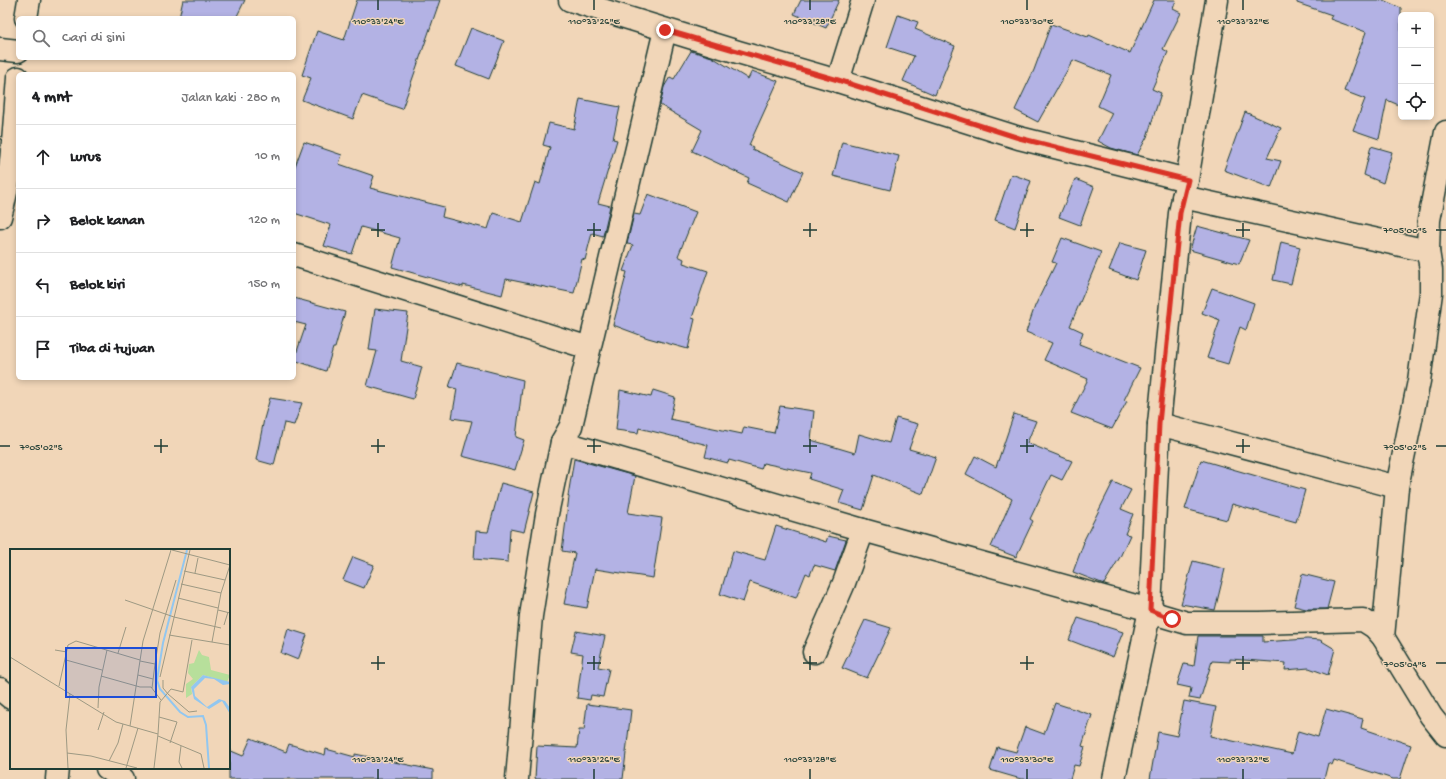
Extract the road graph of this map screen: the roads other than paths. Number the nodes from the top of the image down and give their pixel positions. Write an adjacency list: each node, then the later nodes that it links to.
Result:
1 (30, 0): 5 (street)
2 (570, 0): 6 (street)
3 (863, 0): 11 (street)
4 (1217, 0): 14 (street)
5 (26, 16)
6 (665, 30): 11 (street); 19 (street)
7 (0, 48): 8 (street)
8 (16, 51)
9 (20, 60): 10 (street)
10 (18, 72)
11 (838, 80): 14 (street)
12 (16, 105): 15 (street)
13 (1446, 132): 17 (street)
14 (1185, 188): 17 (street); 20 (street)
15 (12, 194): 16 (street)
16 (0, 217)
17 (1428, 251): 22 (street)
18 (296, 256): 19 (street)
19 (589, 348): 21 (street)
20 (1159, 424): 22 (street); 24 (street)
21 (562, 442): 23 (street); 34 (street)
22 (1397, 487): 25 (street)
23 (863, 530): 24 (street); 26 (street)
24 (1150, 610): 25 (street); 35 (street)
25 (1383, 637): 29 (street)
26 (814, 652)
27 (0, 689): 28 (street)
28 (10, 697)
29 (1446, 735)
30 (58, 769): 32 (street)
31 (108, 769): 33 (street)
32 (57, 779)
33 (123, 779)
34 (517, 779)
35 (1114, 779)

